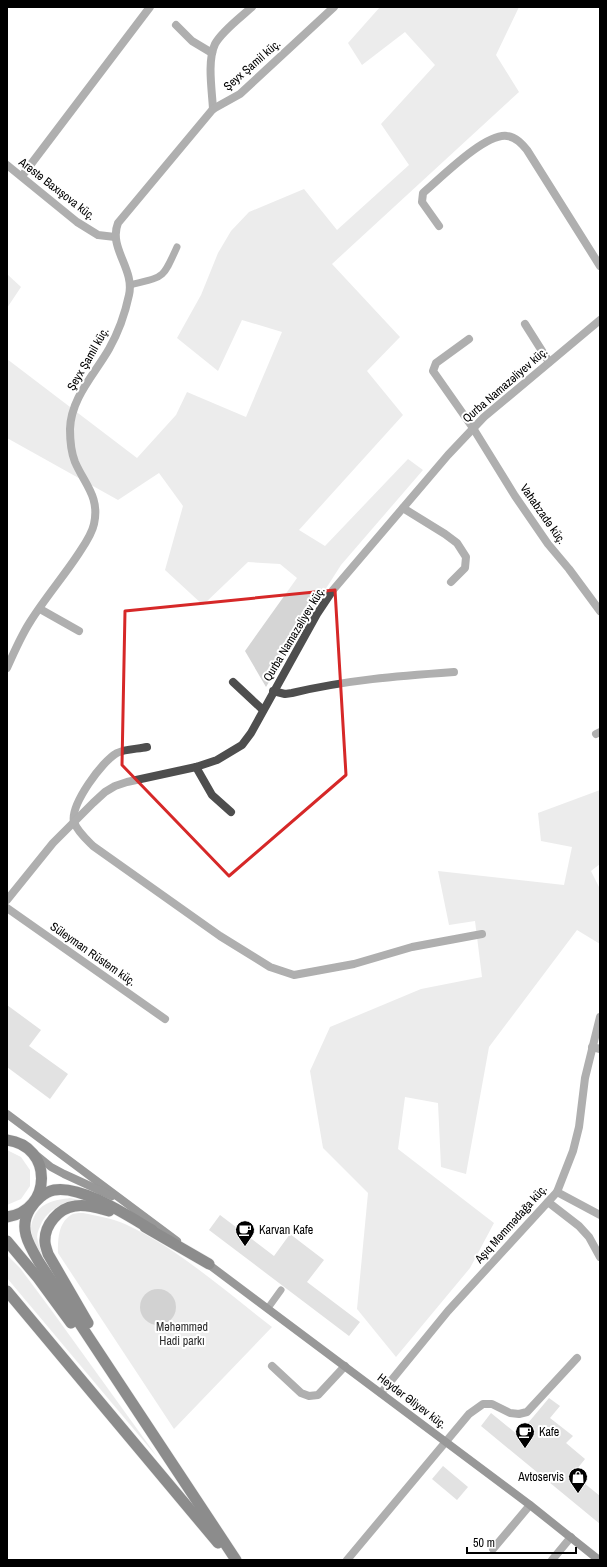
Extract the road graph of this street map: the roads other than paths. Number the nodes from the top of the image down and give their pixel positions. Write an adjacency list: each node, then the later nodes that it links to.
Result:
1 (150, 7): 8 (street)
2 (252, 7): 5 (street)
3 (334, 7): 6 (street, Şeyx Şamil küç.)
4 (176, 25): 5 (street)
5 (212, 53): 6 (street)
6 (213, 109): 10 (street, Şeyx Şamil küç.)
7 (7, 164): 8 (street, Arəstə Baxışova küç.)
8 (22, 176): 10 (street, Arəstə Baxışova küç.)
9 (439, 226): 12 (street)
10 (115, 237): 13 (street, Şeyx Şamil küç.)
11 (177, 248): 13 (lane)
12 (600, 266)
13 (130, 285): 22 (street, Şeyx Şamil küç.)
14 (600, 320): 17 (street, Qurba Namazəliyev küç.)
15 (525, 324): 17 (street)
16 (469, 339): 18 (street, Vahabzadə küç.)
17 (549, 362): 18 (street, Qurba Namazəliyev küç.)
18 (473, 428): 19 (street, Qurba Namazəliyev küç.); 21 (street, Vahabzadə küç.)
19 (403, 508): 20 (street); 27 (street, Qurba Namazəliyev küç.)
20 (451, 582)
21 (599, 606)
22 (40, 608): 23 (street); 24 (street, Şeyx Şamil küç.)
23 (79, 631)
24 (7, 668)
25 (454, 672): 27 (street)
26 (233, 682): 28 (street)
27 (273, 691): 28 (street, Qurba Namazəliyev küç.)
28 (263, 710): 30 (street, Qurba Namazəliyev küç.)
29 (147, 747): 32 (street)
30 (196, 767): 31 (street); 32 (street, Qurba Namazəliyev küç.)
31 (231, 812)
32 (74, 822): 33 (street, Qurba Namazəliyev küç.); 35 (street)
33 (7, 900)
34 (7, 908): 37 (street, Süleyman Rüstəm küç.)
35 (482, 934)
36 (600, 1017): 38 (street, Aşıq Məmmədağa küç.)
37 (165, 1019)
38 (596, 1048): 43 (street, Aşıq Məmmədağa küç.)
39 (7, 1114): 46 (main road)
40 (7, 1130): 42 (highway)
41 (7, 1140): 42 (highway)
42 (30, 1150): 45 (highway); 46 (main road)
43 (557, 1192): 44 (street, Aşıq Məmmədağa küç.); 47 (street)
44 (548, 1202): 51 (street); 59 (street, Aşıq Məmmədağa küç.)
45 (34, 1203): 48 (highway); 49 (highway); 61 (highway)
46 (139, 1212): 52 (main road, Heydər Əliyev küç.)
47 (600, 1215)
48 (7, 1217)
49 (152, 1230): 52 (highway); 61 (highway)
50 (7, 1241): 61 (highway)
51 (600, 1257)
52 (209, 1264): 55 (main road, Heydər Əliyev küç.)
53 (281, 1290): 55 (lane)
54 (7, 1291): 66 (highway)
55 (268, 1308): 58 (main road, Heydər Əliyev küç.)
56 (577, 1358): 60 (street)
57 (272, 1366): 58 (street)
58 (345, 1366): 59 (main road, Heydər Əliyev küç.)
59 (381, 1393): 60 (main road, Heydər Əliyev küç.)
60 (445, 1441): 62 (main road, Heydər Əliyev küç.); 68 (street)
61 (172, 1462): 67 (highway)
62 (530, 1505): 63 (main road, Heydər Əliyev küç.); 64 (street)
63 (570, 1537): 65 (main road, Heydər Əliyev küç.); 69 (street)
64 (493, 1549)
65 (599, 1559)
66 (232, 1560)
67 (236, 1560)
68 (347, 1560)
69 (552, 1560)

